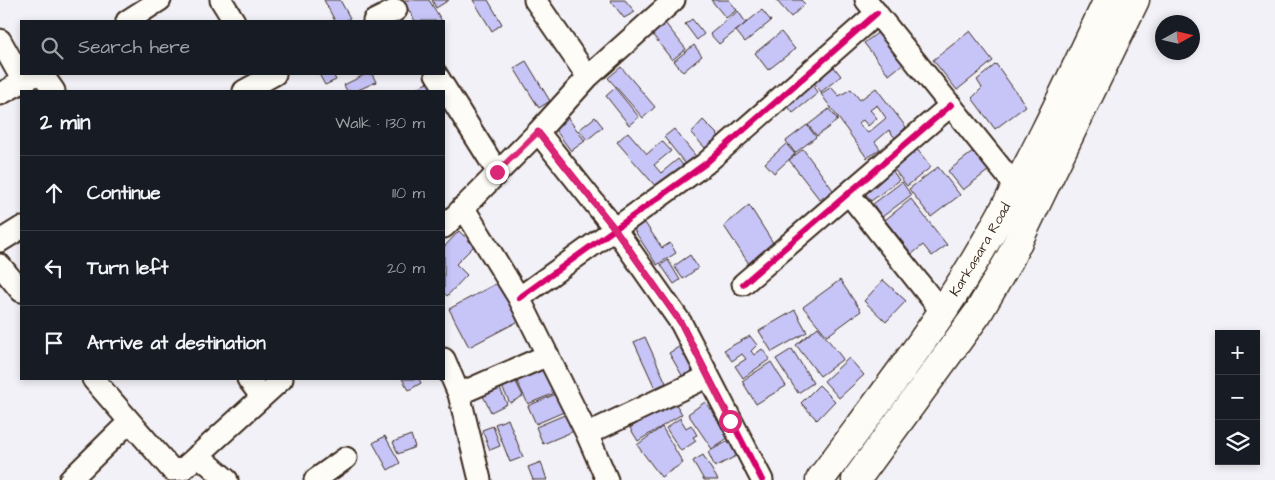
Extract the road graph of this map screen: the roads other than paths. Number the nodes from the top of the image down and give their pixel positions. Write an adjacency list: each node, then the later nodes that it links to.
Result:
1 (160, 0): 8 (street)
2 (221, 0): 9 (street)
3 (535, 0): 15 (street)
4 (674, 0): 15 (street)
5 (1116, 4): 18 (main road, Karkasara Road)
6 (872, 6): 22 (street); 30 (street)
7 (398, 10): 10 (street)
8 (129, 20)
9 (233, 20)
10 (376, 20)
11 (0, 40): 12 (street)
12 (20, 65)
13 (43, 75): 19 (street)
14 (437, 75): 24 (street)
15 (588, 77): 23 (street)
16 (30, 78): 21 (street)
17 (271, 79): 20 (street)
18 (1082, 86): 25 (main road, Karkasara Road); 56 (main road, Karkasara Road)
19 (53, 90)
20 (246, 90)
21 (0, 94)
22 (951, 105): 25 (street); 26 (street)
23 (538, 132): 24 (street); 30 (street)
24 (497, 172): 27 (street)
25 (1017, 188): 36 (main road, Karkasara Road)
26 (849, 194): 33 (street); 36 (street)
27 (463, 208): 28 (street); 35 (street)
28 (445, 226)
29 (20, 229): 31 (street)
30 (615, 229): 35 (street); 39 (street)
31 (0, 241)
32 (0, 265): 34 (street)
33 (743, 284)
34 (20, 290)
35 (519, 298): 37 (street)
36 (942, 312): 55 (main road, Karkasara Road)
37 (548, 355): 43 (street); 46 (street)
38 (445, 362): 43 (street)
39 (707, 377): 46 (street); 54 (street)
40 (94, 380): 45 (street)
41 (249, 380): 44 (street)
42 (281, 380): 44 (street)
43 (458, 394): 52 (street)
44 (262, 397): 47 (street)
45 (128, 423): 47 (street); 49 (street)
46 (587, 434): 53 (street)
47 (198, 455): 50 (street)
48 (346, 458): 51 (street)
49 (70, 480)
50 (227, 480)
51 (315, 480)
52 (480, 480)
53 (607, 480)
54 (762, 480)
55 (820, 480)
56 (856, 480)

